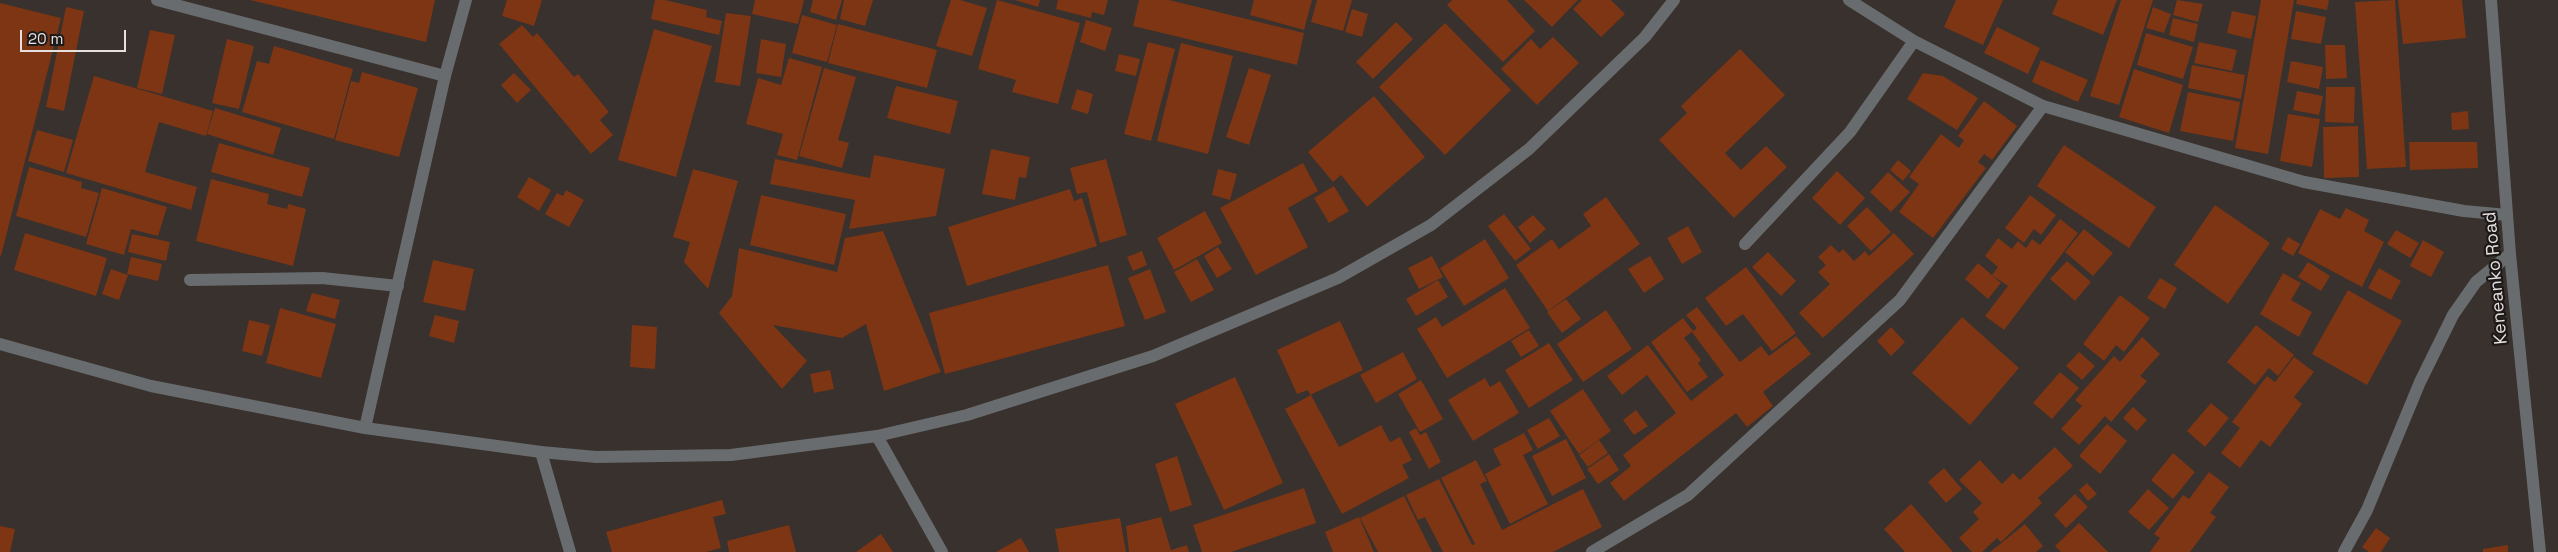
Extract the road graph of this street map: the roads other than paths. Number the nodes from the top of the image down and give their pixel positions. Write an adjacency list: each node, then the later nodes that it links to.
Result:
1 (157, 0): 7 (street)
2 (466, 0): 7 (street)
3 (1674, 0): 16 (street)
4 (1849, 0): 6 (street)
5 (2491, 0): 9 (street, Keneanko Road)
6 (1914, 41): 8 (street); 10 (street)
7 (445, 76): 13 (street)
8 (2043, 106): 9 (street); 20 (street)
9 (2507, 215): 11 (street, Keneanko Road)
10 (1746, 244)
11 (2510, 254): 21 (street); 22 (street, Keneanko Road)
12 (190, 280): 13 (street)
13 (398, 286): 15 (street)
14 (0, 344): 15 (street)
15 (365, 428): 17 (street)
16 (877, 436): 17 (street); 19 (street)
17 (541, 452): 18 (street)
18 (570, 552)
19 (942, 552)
20 (1592, 552)
21 (2344, 552)
22 (2540, 552)

